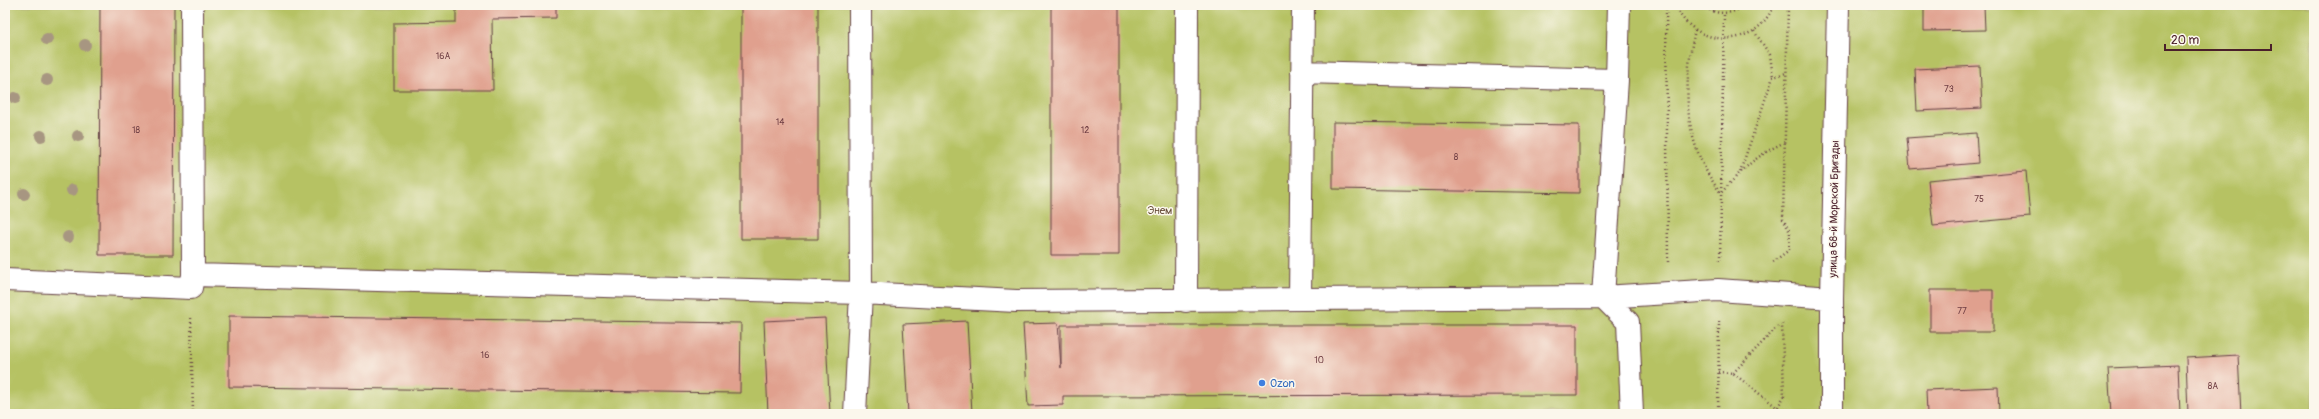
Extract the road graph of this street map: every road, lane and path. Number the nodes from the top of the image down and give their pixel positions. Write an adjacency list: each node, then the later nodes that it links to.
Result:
1 (192, 5): 28 (street)
2 (860, 5): 29 (street)
3 (1187, 5): 33 (street)
4 (1303, 5): 17 (street)
5 (1619, 5): 20 (street)
6 (1666, 5): 25 (path)
7 (1675, 5): 14 (path)
8 (1703, 5): 13 (path)
9 (1745, 5): 13 (path)
10 (1775, 5): 15 (path)
11 (1788, 5): 18 (path)
12 (1838, 5): 32 (street, улица 68-й Морской Бригады)
13 (1724, 14): 16 (path)
14 (1695, 30): 16 (path); 23 (path)
15 (1754, 31): 16 (path); 19 (path)
16 (1724, 39): 23 (path)
17 (1302, 72): 20 (street); 31 (street)
18 (1786, 73): 19 (path); 21 (path)
19 (1773, 77): 22 (path)
20 (1617, 80): 30 (street)
21 (1785, 142): 22 (path); 24 (path)
22 (1739, 174): 23 (path)
23 (1721, 194): 26 (path)
24 (1766, 262)
25 (1675, 263)
26 (1713, 263)
27 (5, 280): 28 (street)
28 (192, 281): 29 (street); 40 (path)
29 (861, 293): 33 (street); 41 (street)
30 (1603, 297): 31 (street); 32 (street); 42 (street)
31 (1300, 298): 33 (street)
32 (1832, 298): 45 (street, улица 68-й Морской Бригады)
33 (1186, 300)
34 (1782, 318): 36 (path)
35 (1712, 319): 37 (path)
36 (1782, 323): 38 (path); 39 (path)
37 (1718, 372): 38 (path); 43 (path)
38 (1733, 373): 39 (path)
39 (1779, 408): 44 (path)
40 (193, 414)
41 (855, 414)
42 (1632, 414)
43 (1718, 414)
44 (1774, 414)
45 (1832, 414)

